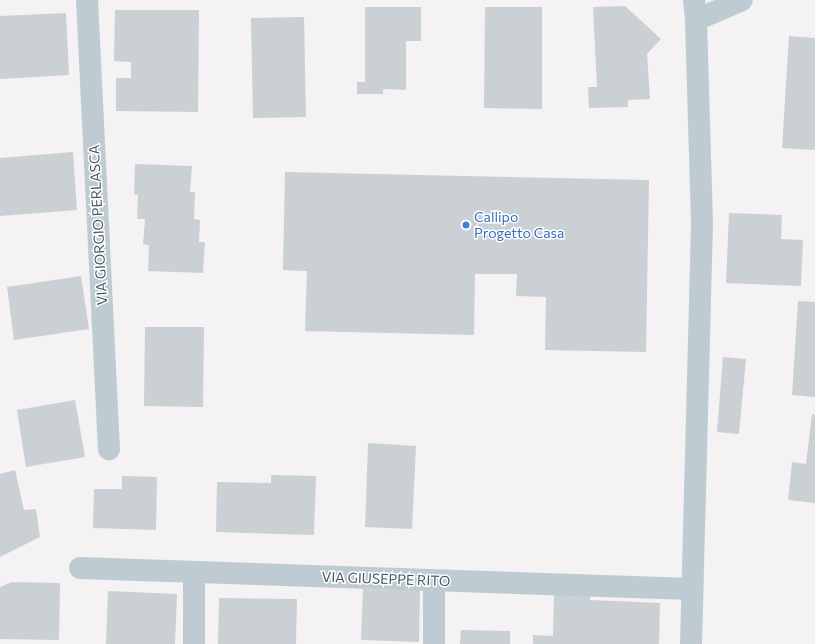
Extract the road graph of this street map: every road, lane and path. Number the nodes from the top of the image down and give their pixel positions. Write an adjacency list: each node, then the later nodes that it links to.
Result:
1 (87, 0): 4 (street, VIA GIORGIO PERLASCA)
2 (742, 0): 3 (street)
3 (695, 10): 8 (street)
4 (109, 450)
5 (80, 568): 6 (street, VIA GIUSEPPE RITO)
6 (194, 572): 7 (street, VIA GIUSEPPE RITO); 9 (street)
7 (434, 580): 8 (street, VIA GIUSEPPE RITO); 10 (street)
8 (692, 589): 11 (street)
9 (194, 644)
10 (434, 644)
11 (691, 644)

